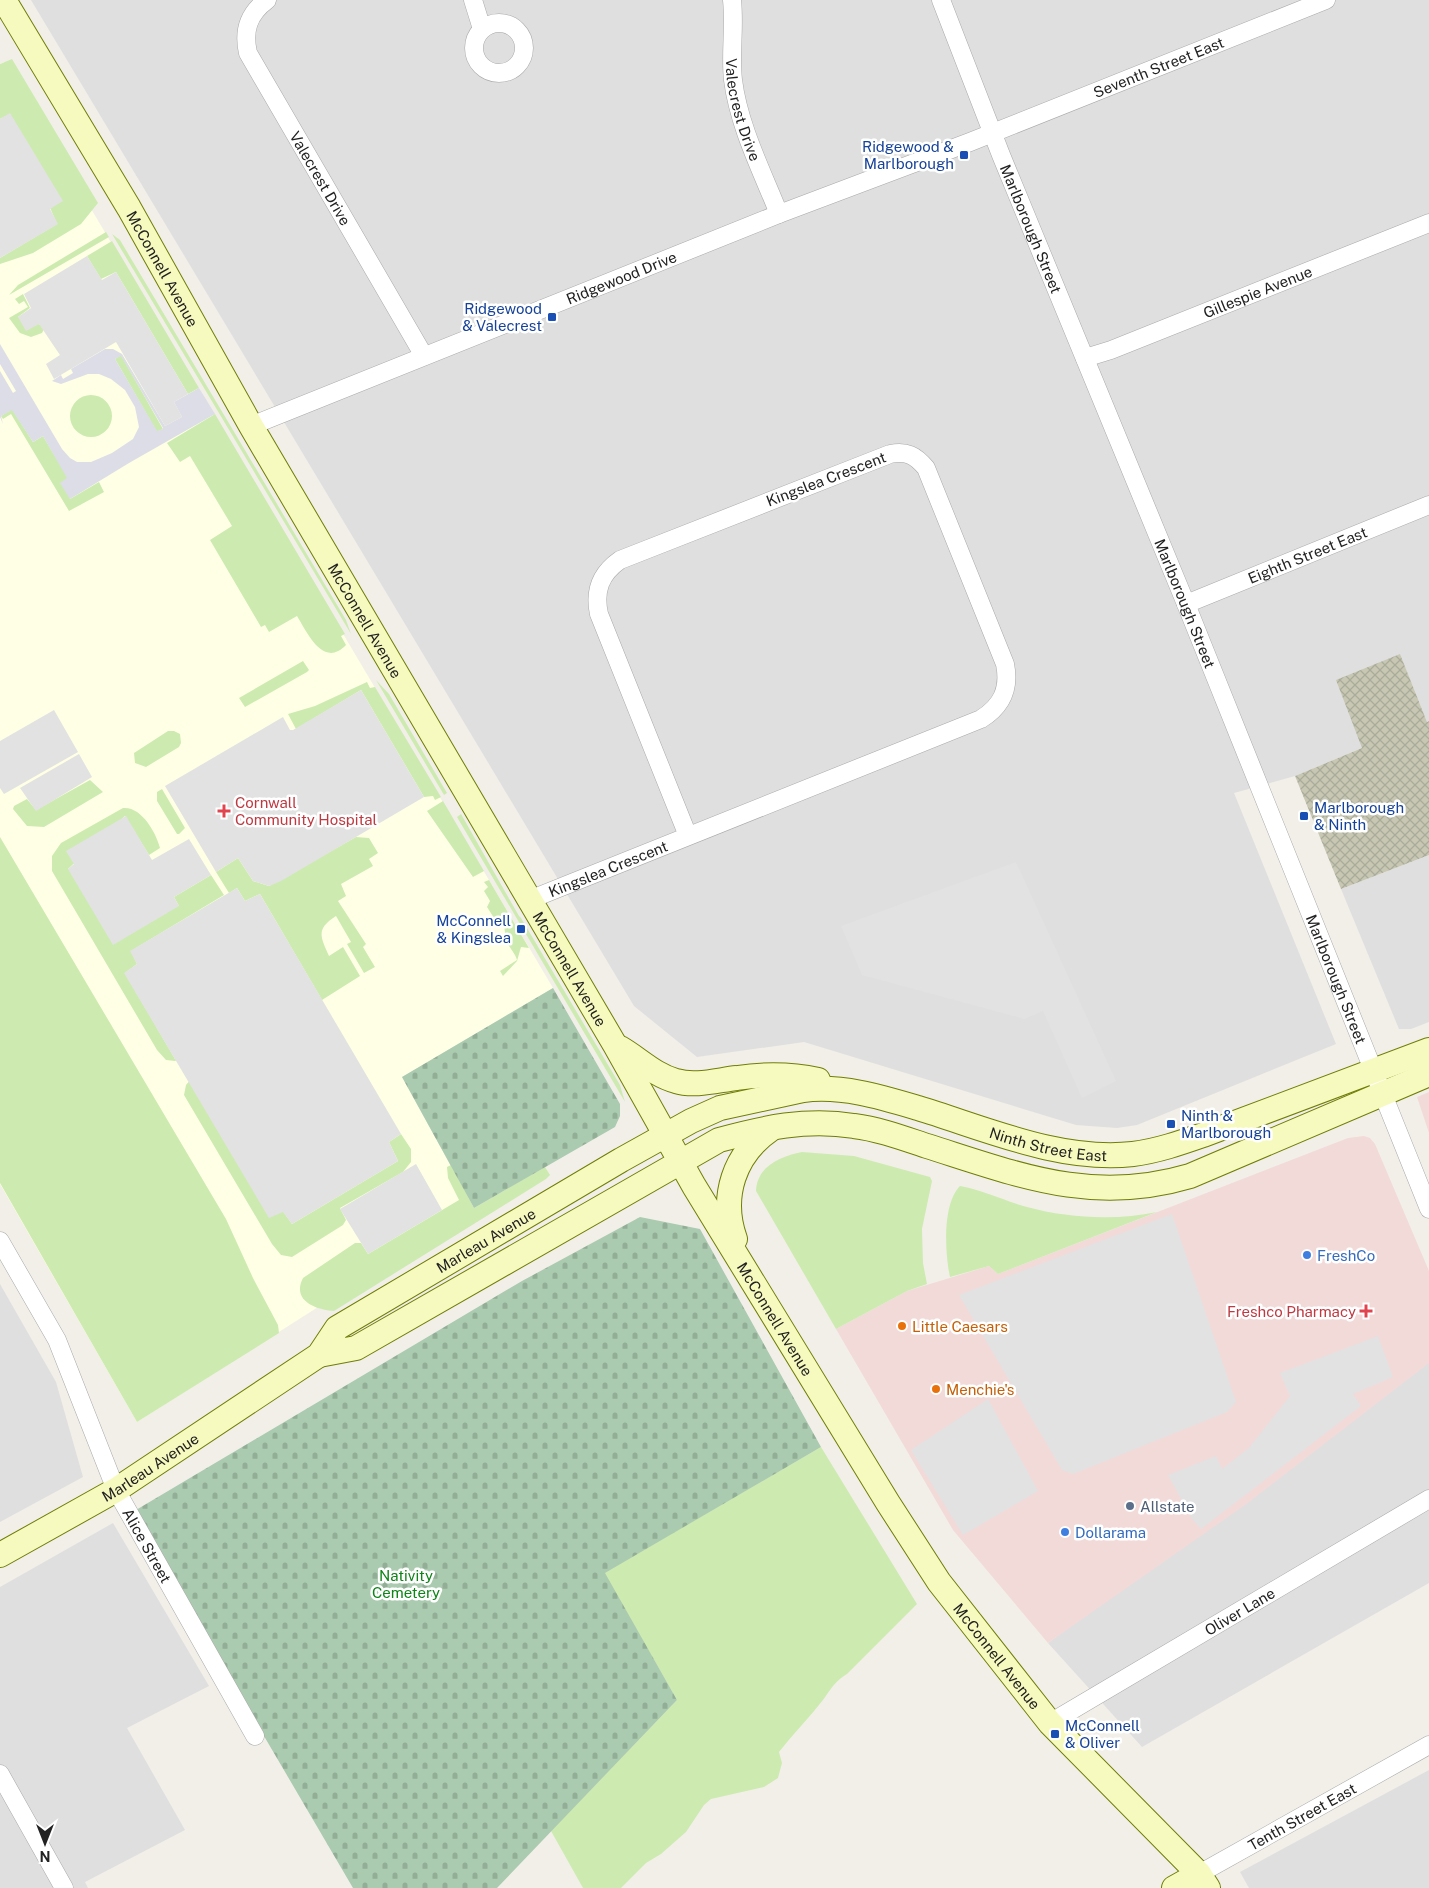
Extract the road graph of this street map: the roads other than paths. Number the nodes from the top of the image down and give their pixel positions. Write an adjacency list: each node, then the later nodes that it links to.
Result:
1 (4, 0): 13 (main road, McConnell Avenue)
2 (267, 0): 11 (street, Valecrest Drive)
3 (473, 0): 7 (street)
4 (732, 0): 9 (street, Valecrest Drive)
5 (941, 0): 8 (street, Marlborough Street)
6 (1326, 0): 8 (street, Seventh Street East)
7 (482, 29)
8 (992, 133): 9 (street, Ridgewood Drive); 12 (street, Marlborough Street)
9 (779, 214): 11 (street, Ridgewood Drive)
10 (1429, 223): 12 (street, Gillespie Avenue)
11 (424, 356): 13 (street, Ridgewood Drive)
12 (1085, 358): 15 (street, Marlborough Street)
13 (251, 426): 17 (main road, McConnell Avenue)
14 (1429, 505): 15 (street, Eighth Street East)
15 (1186, 604): 20 (street, Marlborough Street)
16 (688, 836): 16 (street, Kingslea Crescent); 17 (street, Kingslea Crescent)
17 (528, 900): 18 (main road, McConnell Avenue)
18 (615, 1045): 22 (main road); 25 (main road, McConnell Avenue)
19 (1429, 1050): 20 (main road, Ninth Street East)
20 (1373, 1069): 22 (main road, Ninth Street East); 23 (street, Marlborough Street)
21 (1429, 1074): 23 (main road)
22 (872, 1095): 25 (main road, Ninth Street East)
23 (1383, 1096): 24 (main road); 27 (street, Marlborough Street)
24 (776, 1126): 26 (main road); 29 (main road)
25 (664, 1136): 26 (main road, McConnell Avenue); 30 (main road, Marleau Avenue)
26 (680, 1163): 29 (main road, McConnell Avenue); 30 (main road, Marleau Avenue)
27 (1429, 1209)
28 (0, 1241): 31 (street, Alice Street)
29 (745, 1266): 34 (main road, McConnell Avenue)
30 (319, 1355): 31 (main road, Marleau Avenue)
31 (116, 1490): 33 (main road, Marleau Avenue); 35 (street, Alice Street)
32 (1429, 1499): 34 (street, Oliver Lane)
33 (0, 1555)
34 (1050, 1724): 38 (main road, McConnell Avenue)
35 (254, 1736)
36 (1429, 1745): 38 (street, Tenth Street East)
37 (0, 1774): 39 (street)
38 (1203, 1881): 40 (main road, Tenth Street East)
39 (64, 1888)
40 (1174, 1888)

